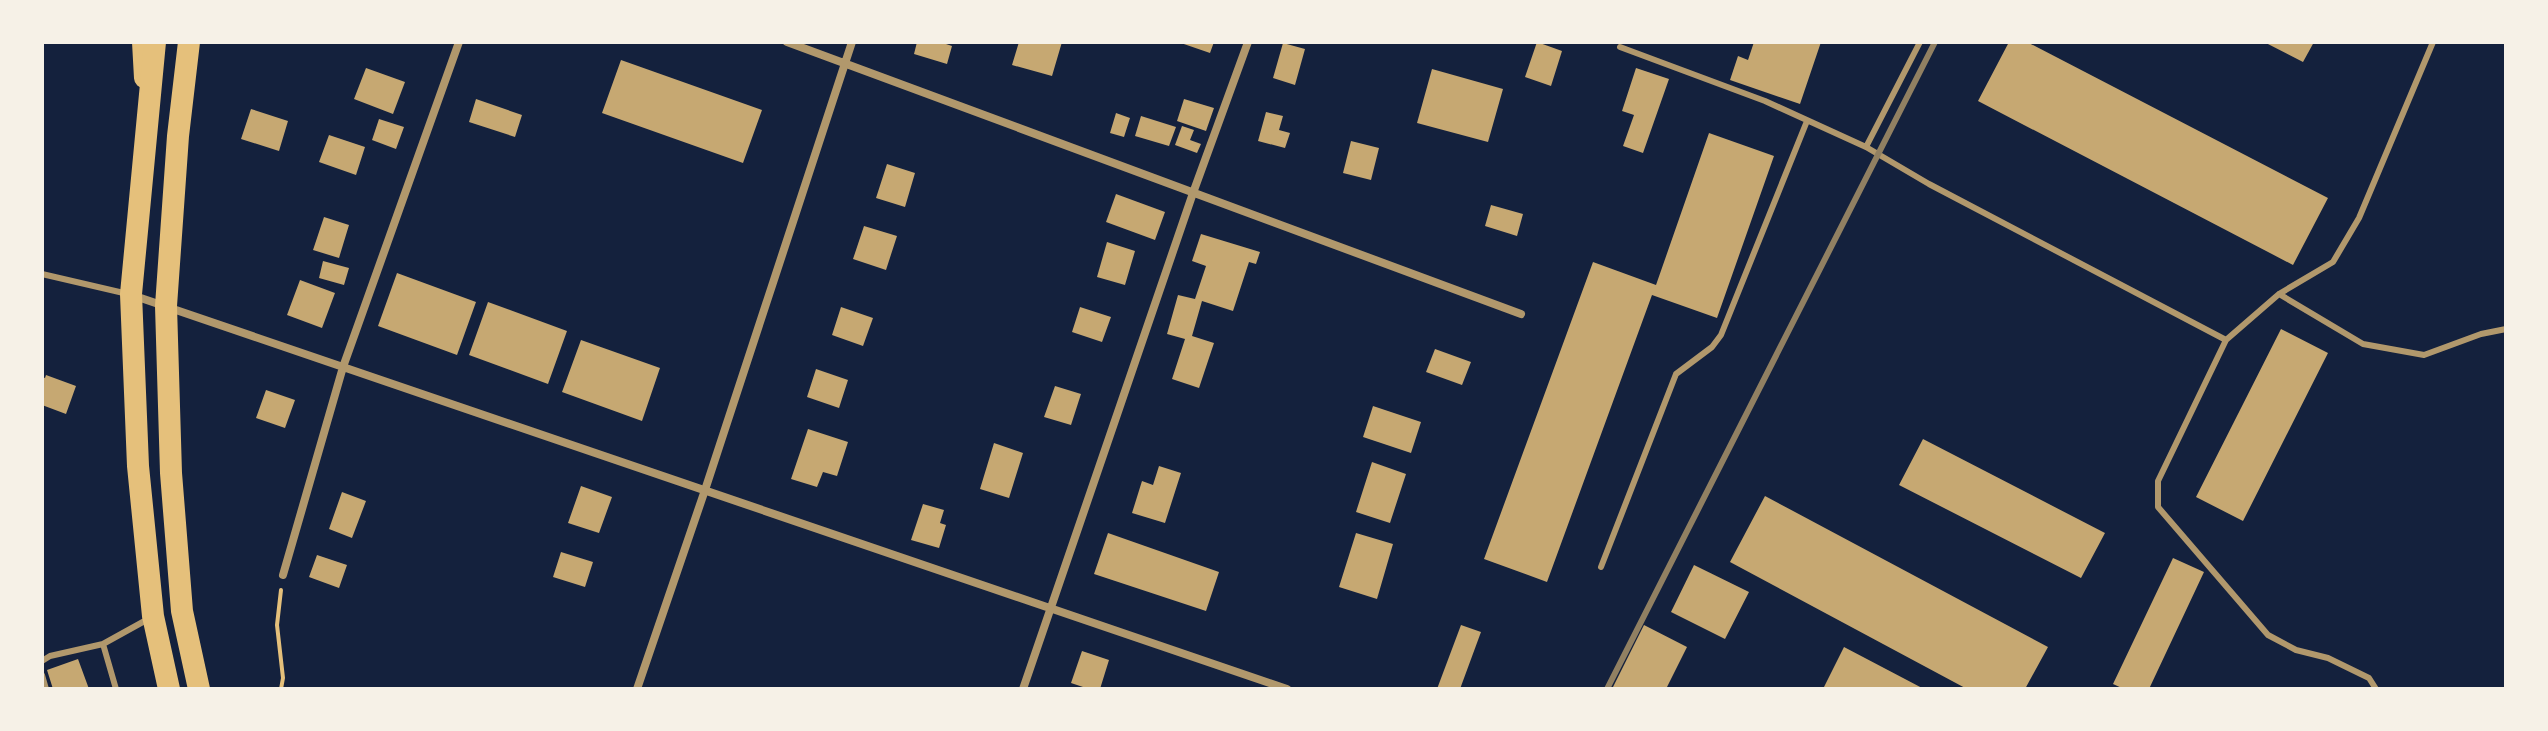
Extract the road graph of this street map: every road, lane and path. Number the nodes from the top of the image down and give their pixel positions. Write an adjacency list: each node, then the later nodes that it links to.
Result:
1 (142, 42): 13 (main road)
2 (155, 42): 13 (highway)
3 (189, 42): 19 (highway)
4 (459, 42): 23 (street)
5 (787, 42): 11 (street)
6 (852, 42): 11 (street)
7 (1248, 42): 15 (street)
8 (1920, 42): 14 (lane)
9 (2433, 42): 18 (lane)
10 (1620, 47): 12 (lane)
11 (845, 63): 15 (street); 24 (street)
12 (1807, 121): 14 (lane); 25 (lane)
13 (146, 134): 17 (highway)
14 (1866, 147): 22 (lane)
15 (1193, 193): 20 (street); 27 (street)
16 (42, 274): 17 (lane)
17 (131, 294): 19 (street); 28 (highway)
18 (2279, 294): 21 (lane); 22 (lane)
19 (166, 306): 23 (street); 35 (highway)
20 (1521, 314)
21 (2506, 329)
22 (2226, 340): 40 (lane)
23 (343, 367): 24 (street); 26 (street)
24 (705, 490): 27 (street); 37 (street)
25 (1601, 567)
26 (283, 575): 36 (path)
27 (1051, 609): 38 (street); 39 (street)
28 (153, 616): 29 (lane); 34 (highway)
29 (103, 644): 30 (lane); 33 (lane)
30 (42, 661)
31 (42, 675): 32 (lane)
32 (46, 689)
33 (116, 689)
34 (169, 689)
35 (199, 689)
36 (281, 689)
37 (637, 689)
38 (1023, 689)
39 (1287, 689)
40 (2376, 689)

